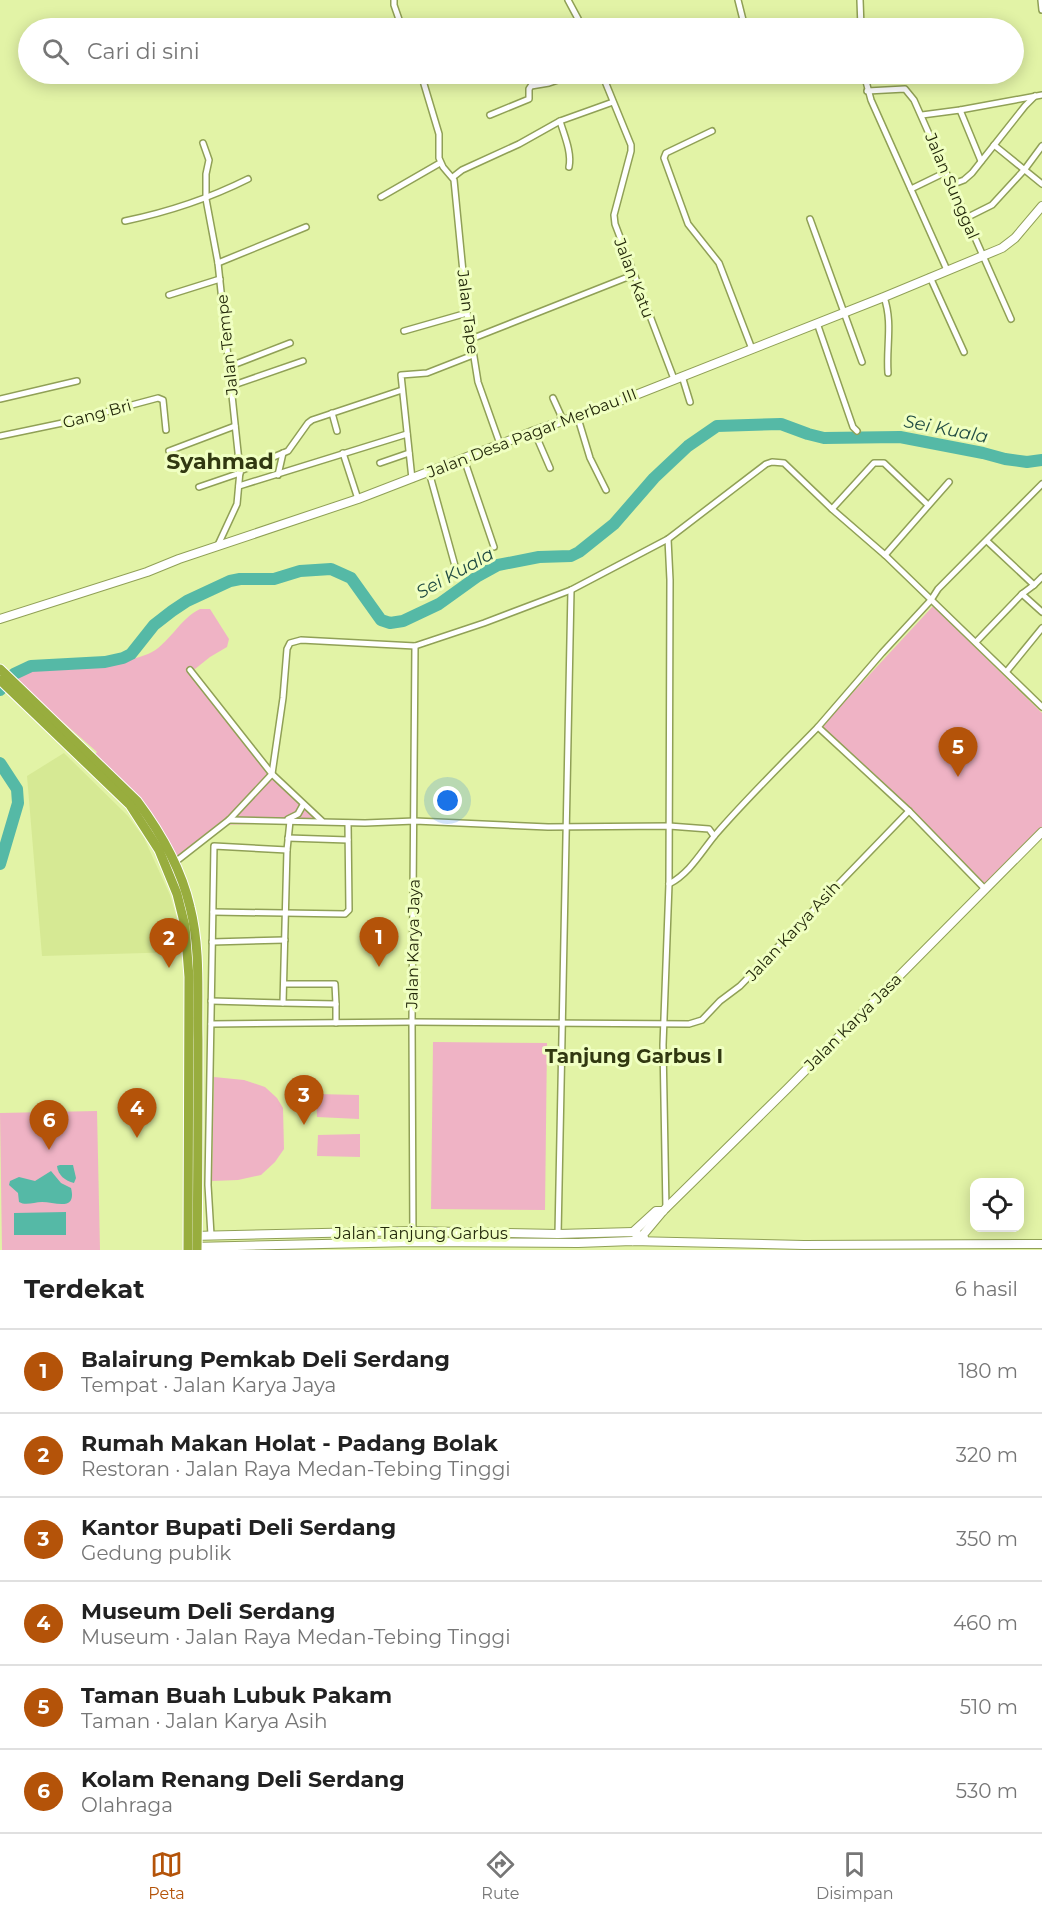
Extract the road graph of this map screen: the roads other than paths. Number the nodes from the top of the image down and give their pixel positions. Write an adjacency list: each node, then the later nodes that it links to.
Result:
1 (394, 0): 7 (street)
2 (568, 0): 8 (street)
3 (738, 0): 9 (street)
4 (860, 0): 10 (street)
5 (1041, 0): 6 (street)
6 (1042, 10)
7 (399, 18)
8 (578, 18)
9 (742, 18)
10 (861, 18)
11 (424, 84): 27 (street)
12 (543, 84): 19 (street)
13 (606, 84): 17 (street, Jalan Katu)
14 (866, 84): 15 (street)
15 (867, 91): 20 (street, Jalan Sunggal); 35 (street)
16 (1039, 95): 18 (street); 24 (street)
17 (613, 102): 21 (street); 47 (street, Jalan Katu)
18 (960, 110): 20 (street); 26 (street)
19 (490, 115)
20 (922, 115): 30 (street, Jalan Sunggal)
21 (560, 121): 28 (street); 31 (street)
22 (712, 131): 59 (street)
23 (203, 143): 37 (street, Jalan Tempe)
24 (994, 145): 26 (street); 29 (street)
25 (1042, 146): 29 (street)
26 (981, 161): 34 (street)
27 (440, 163): 31 (street); 36 (street)
28 (569, 167)
29 (1025, 170): 33 (street); 40 (street)
30 (946, 172): 34 (street, Jalan Sunggal); 35 (street)
31 (450, 174): 53 (street, Jalan Tape)
32 (248, 179): 37 (street)
33 (1042, 184)
34 (951, 185): 40 (street, Jalan Sunggal)
35 (911, 189): 46 (street)
36 (381, 196)
37 (206, 199): 42 (street); 45 (street, Jalan Tempe)
38 (1042, 206): 39 (street, Jalan Desa Pagar Merbau III)
39 (1039, 217): 44 (street, Jalan Desa Pagar Merbau III)
40 (966, 218): 44 (street, Jalan Sunggal)
41 (810, 219): 52 (street)
42 (125, 221)
43 (306, 228): 45 (street)
44 (983, 256): 46 (street, Jalan Desa Pagar Merbau III); 54 (street, Jalan Sunggal)
45 (218, 263): 49 (street, Jalan Tempe)
46 (947, 270): 48 (street, Jalan Desa Pagar Merbau III)
47 (633, 274): 57 (street); 67 (street, Jalan Katu)
48 (930, 277): 51 (street, Jalan Desa Pagar Merbau III); 60 (street)
49 (220, 279): 50 (street); 64 (street, Jalan Tempe)
50 (169, 295)
51 (884, 297): 52 (street, Jalan Desa Pagar Merbau III); 65 (street)
52 (845, 311): 55 (street, Jalan Desa Pagar Merbau III); 63 (street)
53 (467, 313): 56 (street); 57 (street, Jalan Tape)
54 (1011, 318)
55 (817, 323): 59 (street, Jalan Desa Pagar Merbau III); 81 (street)
56 (404, 331)
57 (471, 339): 61 (street, Jalan Tape)
58 (290, 343): 64 (street)
59 (752, 349): 66 (street, Jalan Desa Pagar Merbau III)
60 (963, 352)
61 (473, 355): 70 (street); 84 (street, Jalan Tape)
62 (303, 361): 69 (street)
63 (862, 362)
64 (228, 367): 69 (street, Jalan Tempe)
65 (888, 373)
66 (682, 376): 67 (street, Jalan Desa Pagar Merbau III); 73 (street)
67 (674, 379): 75 (street, Jalan Desa Pagar Merbau III)
68 (77, 381): 72 (street)
69 (231, 386): 77 (street, Jalan Tempe)
70 (402, 390): 74 (street); 82 (street)
71 (553, 398): 76 (street)
72 (0, 399)
73 (690, 402)
74 (332, 413): 79 (street); 86 (street)
75 (577, 415): 76 (street, Jalan Desa Pagar Merbau III); 100 (street)
76 (563, 420): 80 (street, Jalan Desa Pagar Merbau III)
77 (235, 426): 85 (street); 92 (street, Jalan Tempe)
78 (166, 430): 83 (street, Gang Bri)
79 (338, 431)
80 (534, 431): 84 (street, Jalan Desa Pagar Merbau III); 91 (street)
81 (857, 431)
82 (407, 434): 87 (street); 88 (street)
83 (0, 436)
84 (500, 444): 89 (street, Jalan Desa Pagar Merbau III)
85 (169, 451)
86 (283, 453): 92 (street); 94 (street)
87 (343, 453): 94 (street); 101 (street)
88 (410, 453): 90 (street); 95 (street)
89 (464, 459): 93 (street, Jalan Desa Pagar Merbau III); 107 (street)
90 (380, 463)
91 (550, 468)
92 (240, 472): 98 (street, Jalan Tempe); 99 (street)
93 (429, 472): 95 (street, Jalan Desa Pagar Merbau III); 109 (street)
94 (276, 476): 98 (street)
95 (412, 479): 101 (street, Jalan Desa Pagar Merbau III)
96 (949, 482): 102 (street)
97 (1042, 484): 105 (street)
98 (239, 486): 106 (street, Jalan Tempe)
99 (199, 487)
100 (606, 490)
101 (358, 499): 106 (street, Jalan Desa Pagar Merbau III)
102 (928, 505): 103 (street); 108 (street)
103 (832, 509): 104 (street); 108 (street)
104 (668, 539): 112 (street); 135 (street)
105 (987, 541): 111 (street); 114 (street)
106 (220, 545): 116 (street, Jalan Desa Pagar Merbau III)
107 (494, 547)
108 (885, 555): 114 (street)
109 (457, 573)
110 (1042, 577): 111 (street)
111 (1034, 585): 113 (street)
112 (571, 590): 119 (street); 136 (street)
113 (1023, 594): 115 (street); 118 (street)
114 (932, 600): 118 (street); 126 (street)
115 (1042, 612)
116 (0, 619)
117 (1042, 628): 122 (street)
118 (976, 642): 122 (street)
119 (415, 646): 127 (street); 133 (street, Jalan Karya Jaya)
120 (0, 669): 124 (highway)
121 (190, 670): 127 (street)
122 (1007, 671): 125 (street)
123 (0, 680): 124 (highway)
124 (19, 693): 144 (highway); 164 (highway)
125 (1042, 707)
126 (818, 727): 129 (street); 139 (street)
127 (272, 774): 128 (street); 130 (street)
128 (303, 805): 131 (street); 132 (street)
129 (909, 811): 146 (street); 159 (street, Jalan Karya Asih)
130 (229, 820): 131 (street); 138 (street)
131 (286, 821): 132 (street); 140 (street)
132 (322, 821): 134 (street)
133 (415, 821): 134 (street); 136 (street); 155 (street, Jalan Karya Jaya)
134 (348, 823): 141 (street)
135 (669, 826): 136 (street); 139 (street); 145 (street)
136 (566, 828): 158 (street)
137 (1042, 832): 146 (street, Jalan Karya Jasa)
138 (211, 835): 142 (street); 144 (street)
139 (714, 836): 145 (street)
140 (288, 838): 141 (street); 143 (street)
141 (348, 840): 148 (street)
142 (214, 846): 143 (street); 147 (street)
143 (286, 850): 148 (street)
144 (174, 863): 164 (highway)
145 (669, 884): 159 (street)
146 (985, 889): 160 (street, Jalan Karya Jasa)
147 (213, 912): 148 (street); 150 (street)
148 (285, 914): 149 (street)
149 (285, 940): 150 (street); 151 (street)
150 (212, 942): 152 (street)
151 (284, 984): 153 (street); 154 (street)
152 (211, 1001): 153 (street); 157 (street)
153 (283, 1003): 154 (street)
154 (336, 1004): 156 (street)
155 (412, 1022): 156 (street, Jalan Karya Asih); 158 (street, Jalan Karya Asih); 161 (street, Jalan Karya Jaya)
156 (336, 1023): 157 (street, Jalan Karya Asih)
157 (211, 1024): 163 (street)
158 (561, 1024): 159 (street, Jalan Karya Asih); 162 (street)
159 (664, 1024): 160 (street)
160 (664, 1210): 165 (street, Jalan Karya Jasa); 166 (street, Jalan Karya Jasa)
161 (412, 1231): 162 (street, Jalan Tanjung Garbus); 163 (street, Jalan Tanjung Garbus); 167 (street, Jalan Karya Jaya)
162 (558, 1234): 166 (street, Jalan Tanjung Garbus); 169 (street)
163 (211, 1235): 164 (street, Jalan Tanjung Garbus)
164 (193, 1236): 177 (highway)
165 (642, 1236): 166 (street, Jalan Karya Jasa); 168 (street)
166 (633, 1237): 168 (street, Jalan Tanjung Garbus); 172 (street, Jalan Tanjung Garbus)
167 (412, 1242): 171 (street, Jalan Tanjung Garbus); 177 (street, Jalan Tanjung Garbus)
168 (650, 1242): 173 (street, Jalan Tanjung Garbus)
169 (558, 1243): 171 (street, Jalan Tanjung Garbus); 172 (street, Jalan Tanjung Garbus)
170 (1042, 1244): 176 (street, Jalan Tanjung Garbus)
171 (498, 1247)
172 (578, 1247)
173 (804, 1247): 174 (street, Jalan Tanjung Garbus)
174 (835, 1247): 175 (street, Jalan Tanjung Garbus)
175 (890, 1247): 176 (street, Jalan Tanjung Garbus)
176 (941, 1247)
177 (193, 1249)

